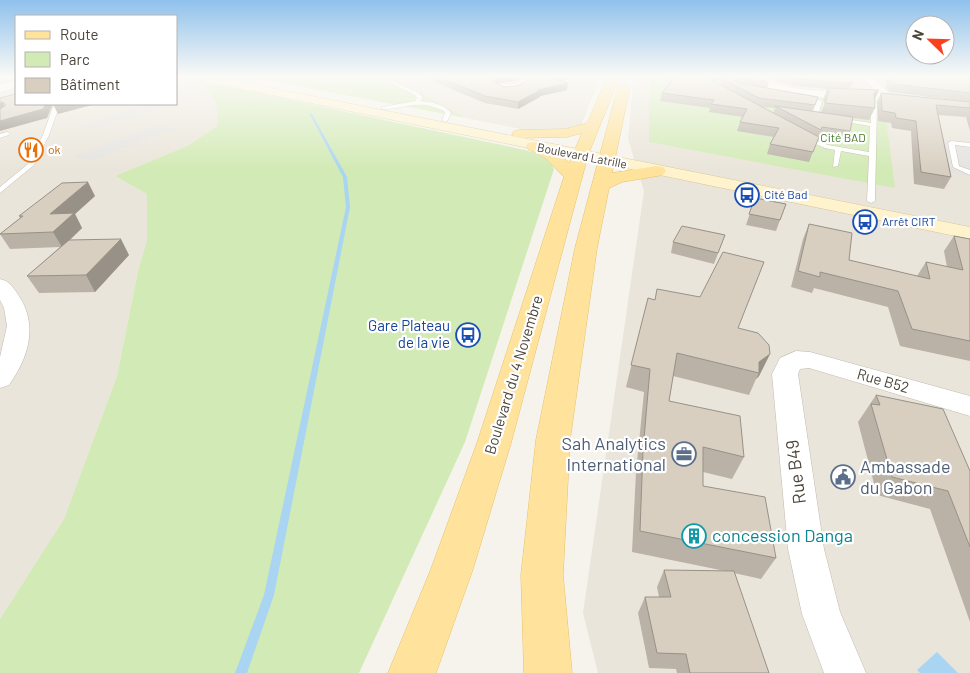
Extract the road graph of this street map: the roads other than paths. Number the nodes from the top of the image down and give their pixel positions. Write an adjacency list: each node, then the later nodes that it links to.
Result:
1 (56, 107): 32 (lane)
2 (347, 107): 23 (main road, Boulevard Latrille)
3 (381, 107): 10 (main road, Boulevard Latrille)
4 (387, 107): 10 (lane)
5 (439, 107): 14 (lane)
6 (600, 107): 17 (main road, Boulevard du 4 Novembre)
7 (616, 107): 28 (main road, Boulevard du 4 Novembre)
8 (818, 107): 12 (lane)
9 (874, 107): 16 (lane)
10 (384, 108): 14 (main road, Boulevard Latrille)
11 (806, 116): 12 (lane)
12 (816, 117): 13 (lane)
13 (825, 118)
14 (445, 120): 20 (main road, Boulevard Latrille)
15 (835, 120): 16 (lane)
16 (873, 125): 26 (lane)
17 (592, 126): 20 (main road); 25 (main road, Boulevard du 4 Novembre)
18 (794, 132): 24 (lane)
19 (7, 134): 21 (lane)
20 (519, 134): 25 (main road, Boulevard Latrille)
21 (0, 136)
22 (970, 145): 30 (lane)
23 (534, 146): 25 (main road, Boulevard Latrille); 28 (main road)
24 (838, 149): 26 (lane); 27 (lane)
25 (582, 151): 28 (main road, Boulevard du 4 Novembre); 28 (main road, Boulevard Latrille)
26 (872, 154): 33 (lane)
27 (835, 166)
28 (597, 168): 29 (main road, Boulevard Latrille); 29 (main road); 31 (main road, Boulevard Latrille); 40 (main road, Boulevard du 4 Novembre); 41 (main road, Boulevard du 4 Novembre)
29 (657, 171): 31 (main road, Boulevard Latrille)
30 (970, 173)
31 (710, 176): 33 (main road, Boulevard Latrille); 35 (main road, Boulevard Latrille)
32 (0, 191)
33 (871, 201): 34 (main road, Boulevard Latrille)
34 (970, 219)
35 (970, 233)
36 (0, 285): 38 (street)
37 (796, 360): 39 (street, Rue B52); 42 (street, Rue B49)
38 (0, 379)
39 (970, 406)
40 (412, 673)
41 (548, 673)
42 (845, 673)

